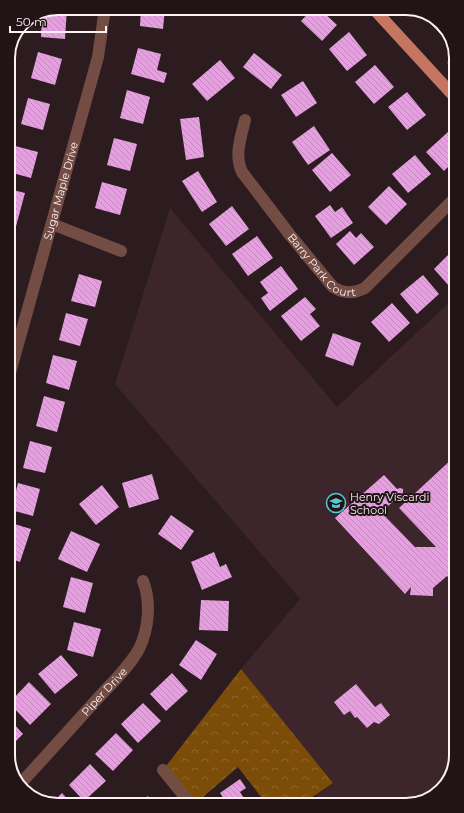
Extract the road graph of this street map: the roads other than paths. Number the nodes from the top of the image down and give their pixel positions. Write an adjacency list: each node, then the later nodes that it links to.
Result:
1 (104, 15): 6 (street, Sugar Maple Drive)
2 (379, 15): 3 (main road)
3 (449, 87)
4 (245, 120): 5 (street, Barry Park Court)
5 (449, 205)
6 (52, 224): 7 (street); 8 (street, Sugar Maple Drive)
7 (121, 251)
8 (15, 355)
9 (143, 580): 11 (street, Piper Drive)
10 (163, 770): 12 (street)
11 (23, 780)
12 (186, 798)

